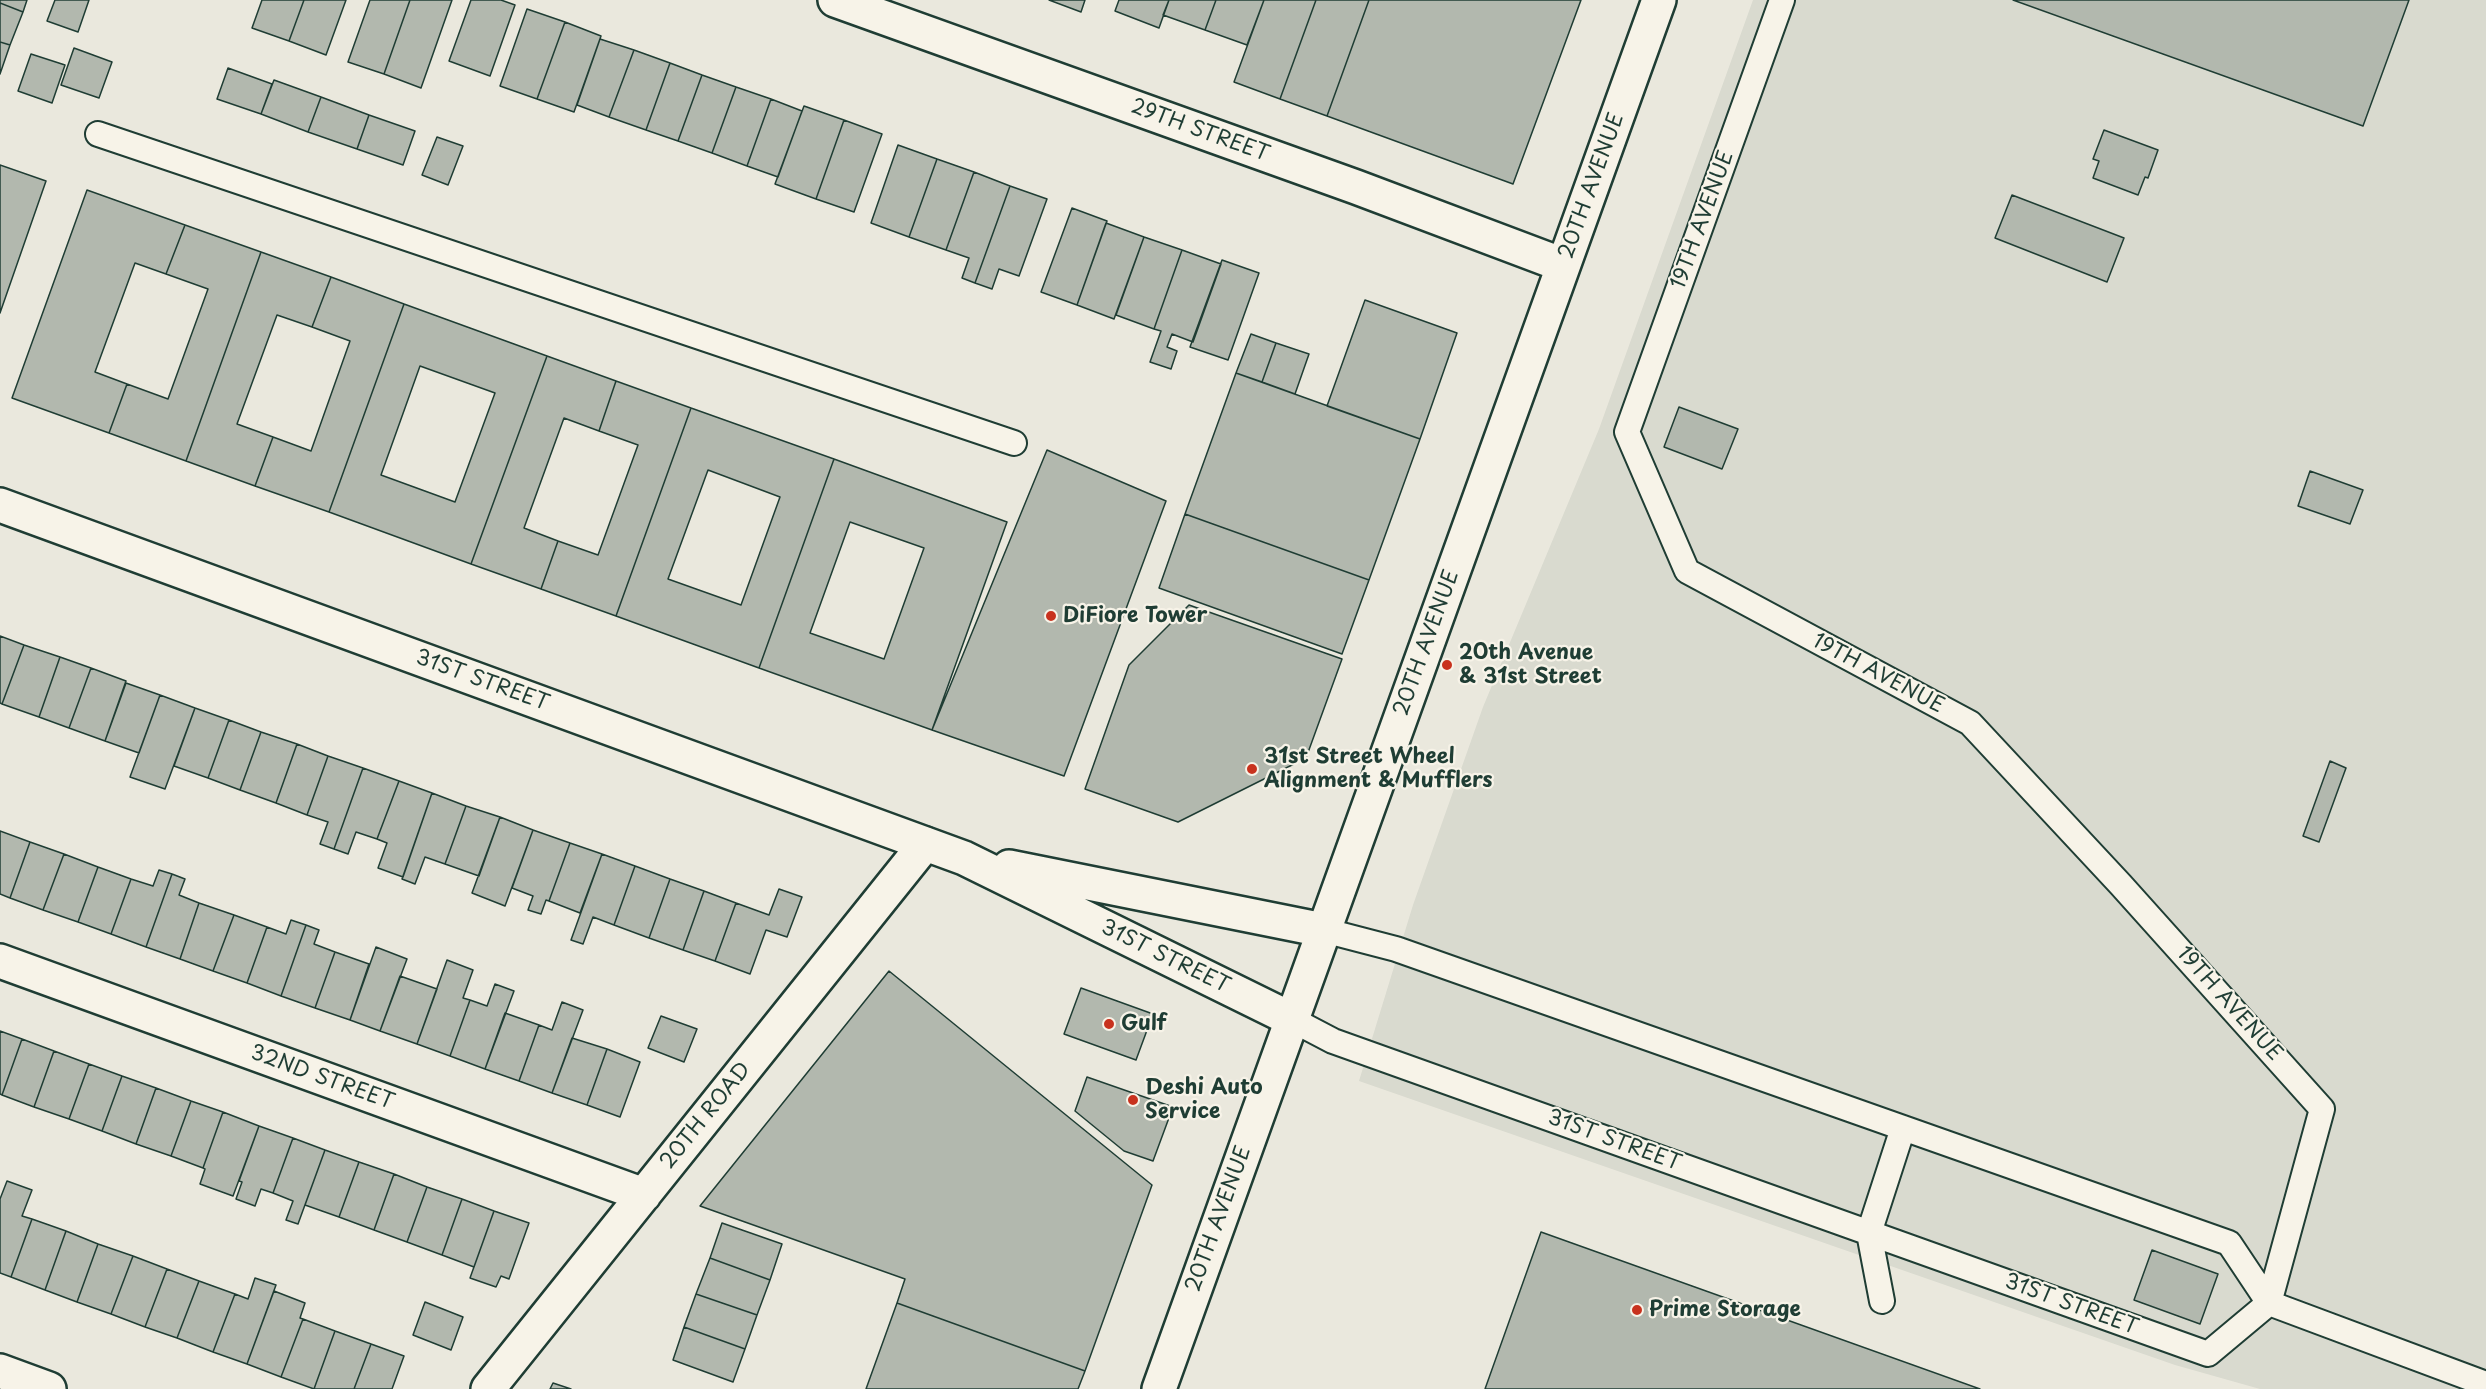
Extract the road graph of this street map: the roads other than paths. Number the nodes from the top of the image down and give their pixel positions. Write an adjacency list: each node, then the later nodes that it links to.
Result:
1 (835, 0): 5 (street, 29TH STREET)
2 (1782, 0): 17 (lane, 19TH AVENUE)
3 (1656, 1): 5 (street, 20TH AVENUE)
4 (98, 134): 6 (lane)
5 (1563, 265): 10 (street, 20TH AVENUE)
6 (1014, 444)
7 (0, 505): 8 (street, 31ST STREET)
8 (925, 844): 9 (street, 31ST STREET); 14 (street, 20TH ROAD)
9 (964, 858): 10 (street, 31ST STREET); 12 (street, 31ST STREET)
10 (1323, 930): 12 (street, 20TH AVENUE); 13 (lane, 31ST STREET)
11 (0, 961): 14 (street, 32ND STREET)
12 (1291, 1019): 15 (lane, 31ST STREET); 22 (street, 20TH AVENUE)
13 (1903, 1128): 15 (lane); 17 (lane, 31ST STREET)
14 (644, 1195): 21 (street, 20TH ROAD)
15 (1869, 1233): 16 (lane); 17 (lane, 31ST STREET)
16 (1882, 1301)
17 (2269, 1303): 19 (lane)
18 (0, 1371): 20 (street)
19 (2486, 1384)
20 (49, 1389)
21 (488, 1389)
22 (1159, 1389)

